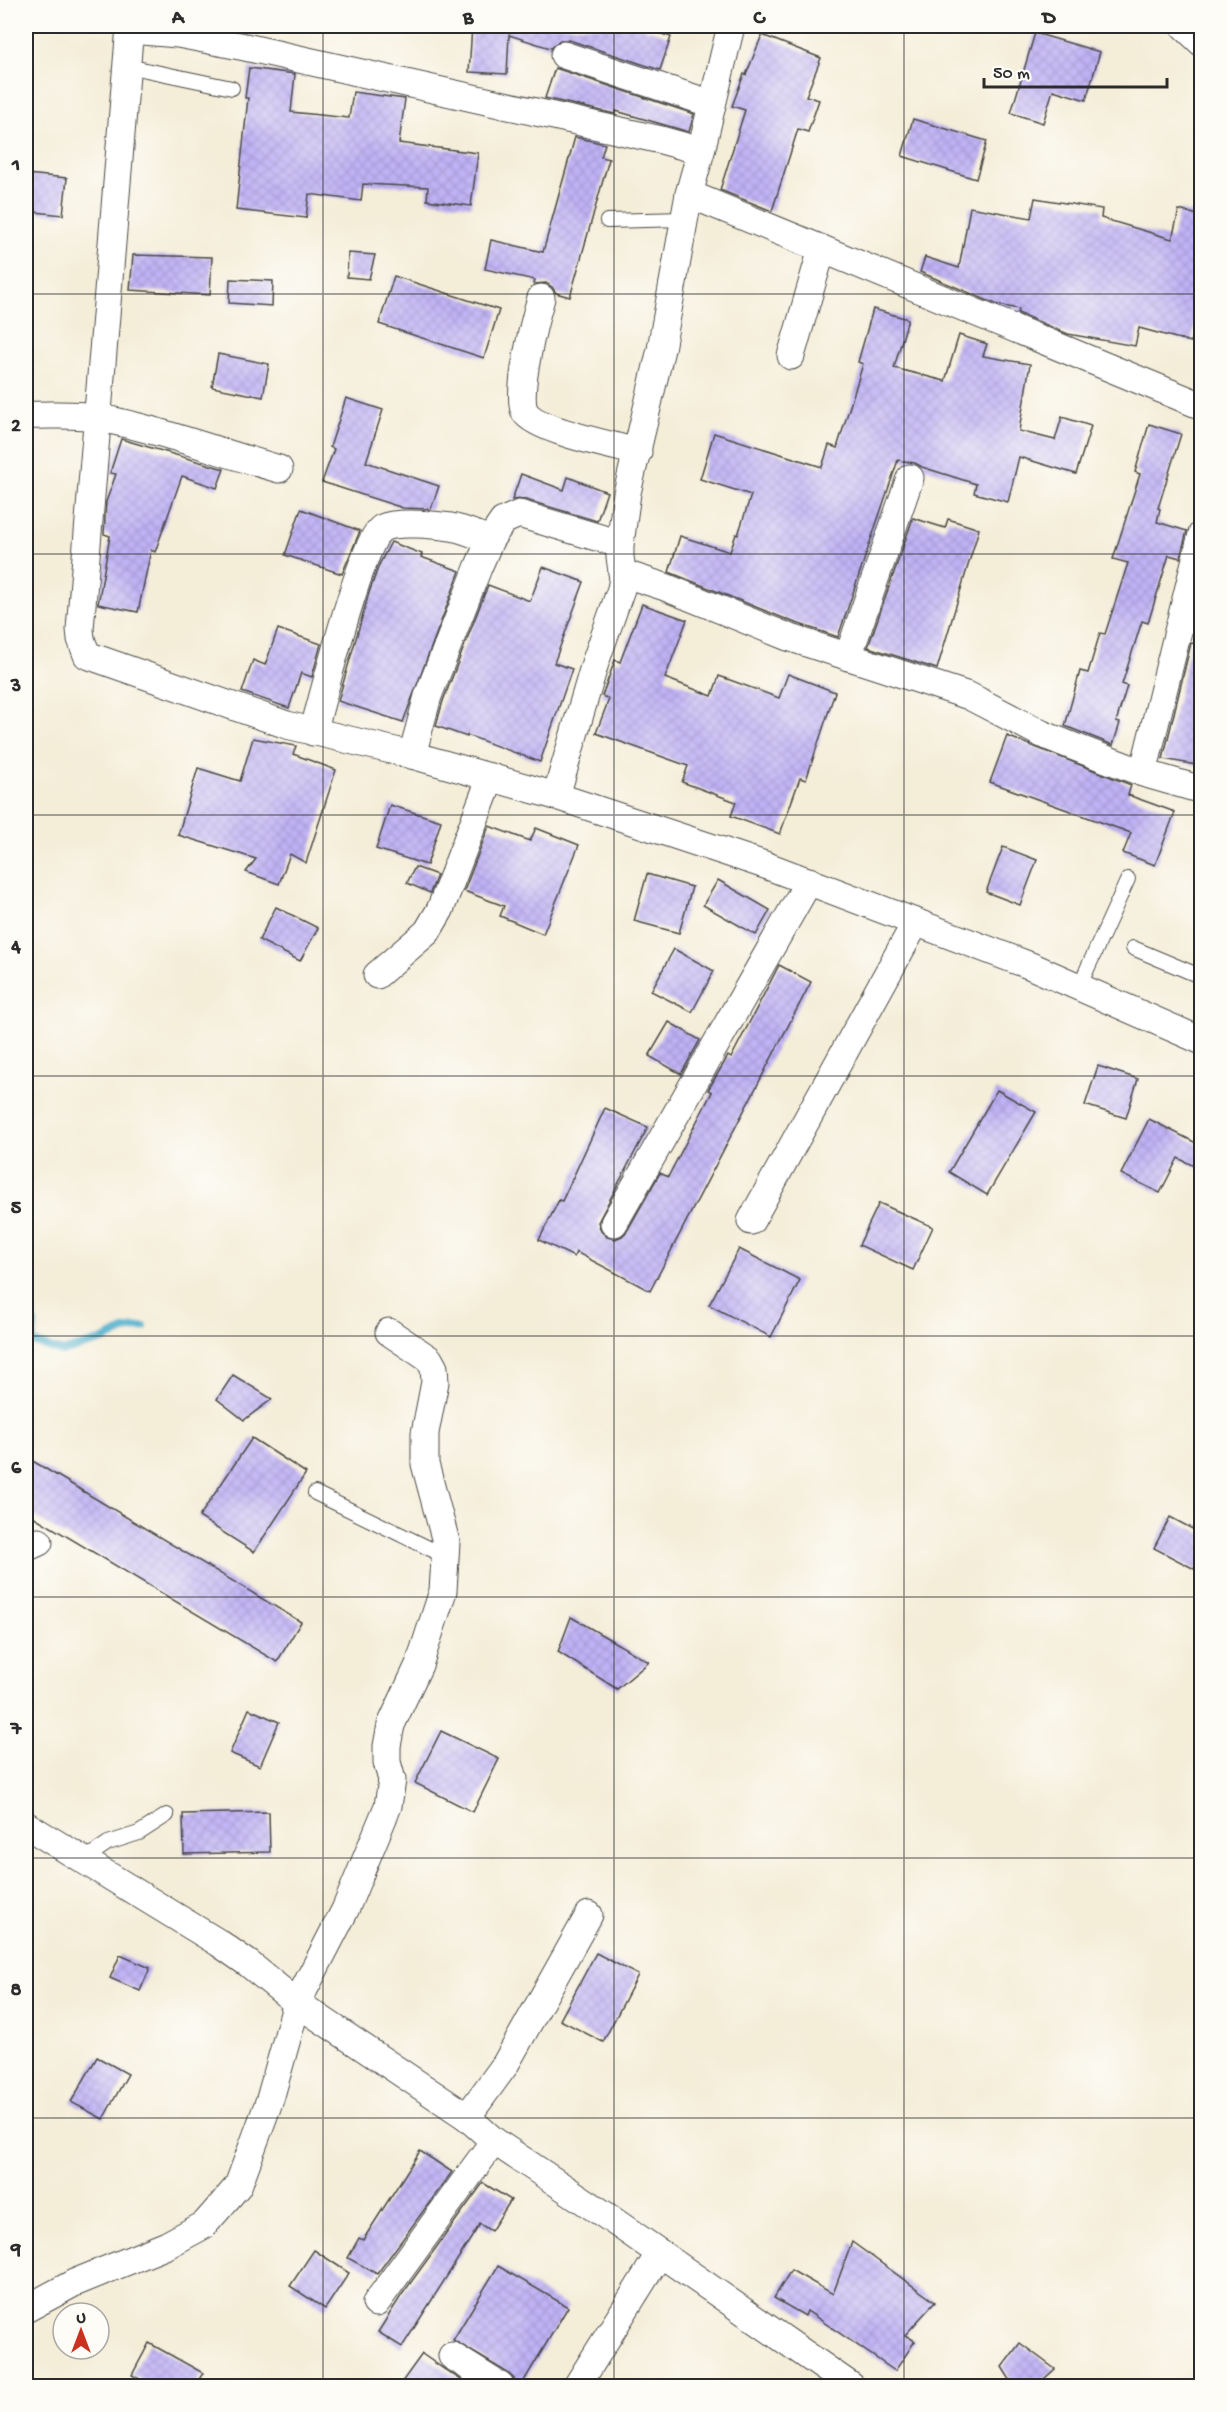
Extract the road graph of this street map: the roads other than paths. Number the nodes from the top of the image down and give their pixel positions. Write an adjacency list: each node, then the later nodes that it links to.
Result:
1 (731, 26): 8 (street)
2 (1184, 26): 4 (street)
3 (130, 28): 6 (street); 9 (street)
4 (1202, 43)
5 (564, 55): 8 (street)
6 (127, 66): 7 (lane); 17 (street)
7 (232, 88)
8 (712, 104): 9 (street)
9 (701, 151): 10 (street)
10 (686, 206): 11 (lane); 12 (street); 18 (street)
11 (607, 221)
12 (822, 249): 14 (street); 15 (street)
13 (541, 298): 18 (street)
14 (791, 356)
15 (1202, 406)
16 (26, 415): 17 (street)
17 (98, 417): 19 (street); 26 (street)
18 (638, 452): 23 (street)
19 (279, 469)
20 (910, 478): 25 (street)
21 (1202, 534): 28 (street)
22 (490, 540): 23 (street); 26 (street); 27 (street)
23 (620, 544): 24 (street)
24 (622, 573): 25 (street); 31 (street)
25 (848, 657): 28 (street)
26 (313, 732): 27 (street)
27 (412, 755): 29 (street)
28 (1143, 773): 30 (street)
29 (492, 777): 31 (street); 36 (street)
30 (1202, 790)
31 (556, 796): 33 (street)
32 (1128, 879): 38 (lane)
33 (809, 881): 34 (street); 41 (street)
34 (916, 922): 38 (street); 40 (street)
35 (1134, 948): 37 (lane)
36 (377, 975)
37 (1202, 977)
38 (1079, 987): 39 (street)
39 (1202, 1041)
40 (751, 1221)
41 (614, 1223)
42 (389, 1332): 44 (street)
43 (315, 1493): 44 (lane)
44 (445, 1556): 49 (street)
45 (167, 1815): 47 (lane)
46 (26, 1825): 47 (street)
47 (83, 1860): 49 (street)
48 (590, 1915): 50 (street)
49 (297, 2003): 50 (street); 54 (street)
50 (467, 2117): 51 (street)
51 (494, 2141): 52 (street); 53 (street)
52 (660, 2253): 57 (street); 58 (street)
53 (376, 2303)
54 (26, 2309)
55 (452, 2356): 56 (street)
56 (500, 2386)
57 (577, 2386)
58 (851, 2386)

